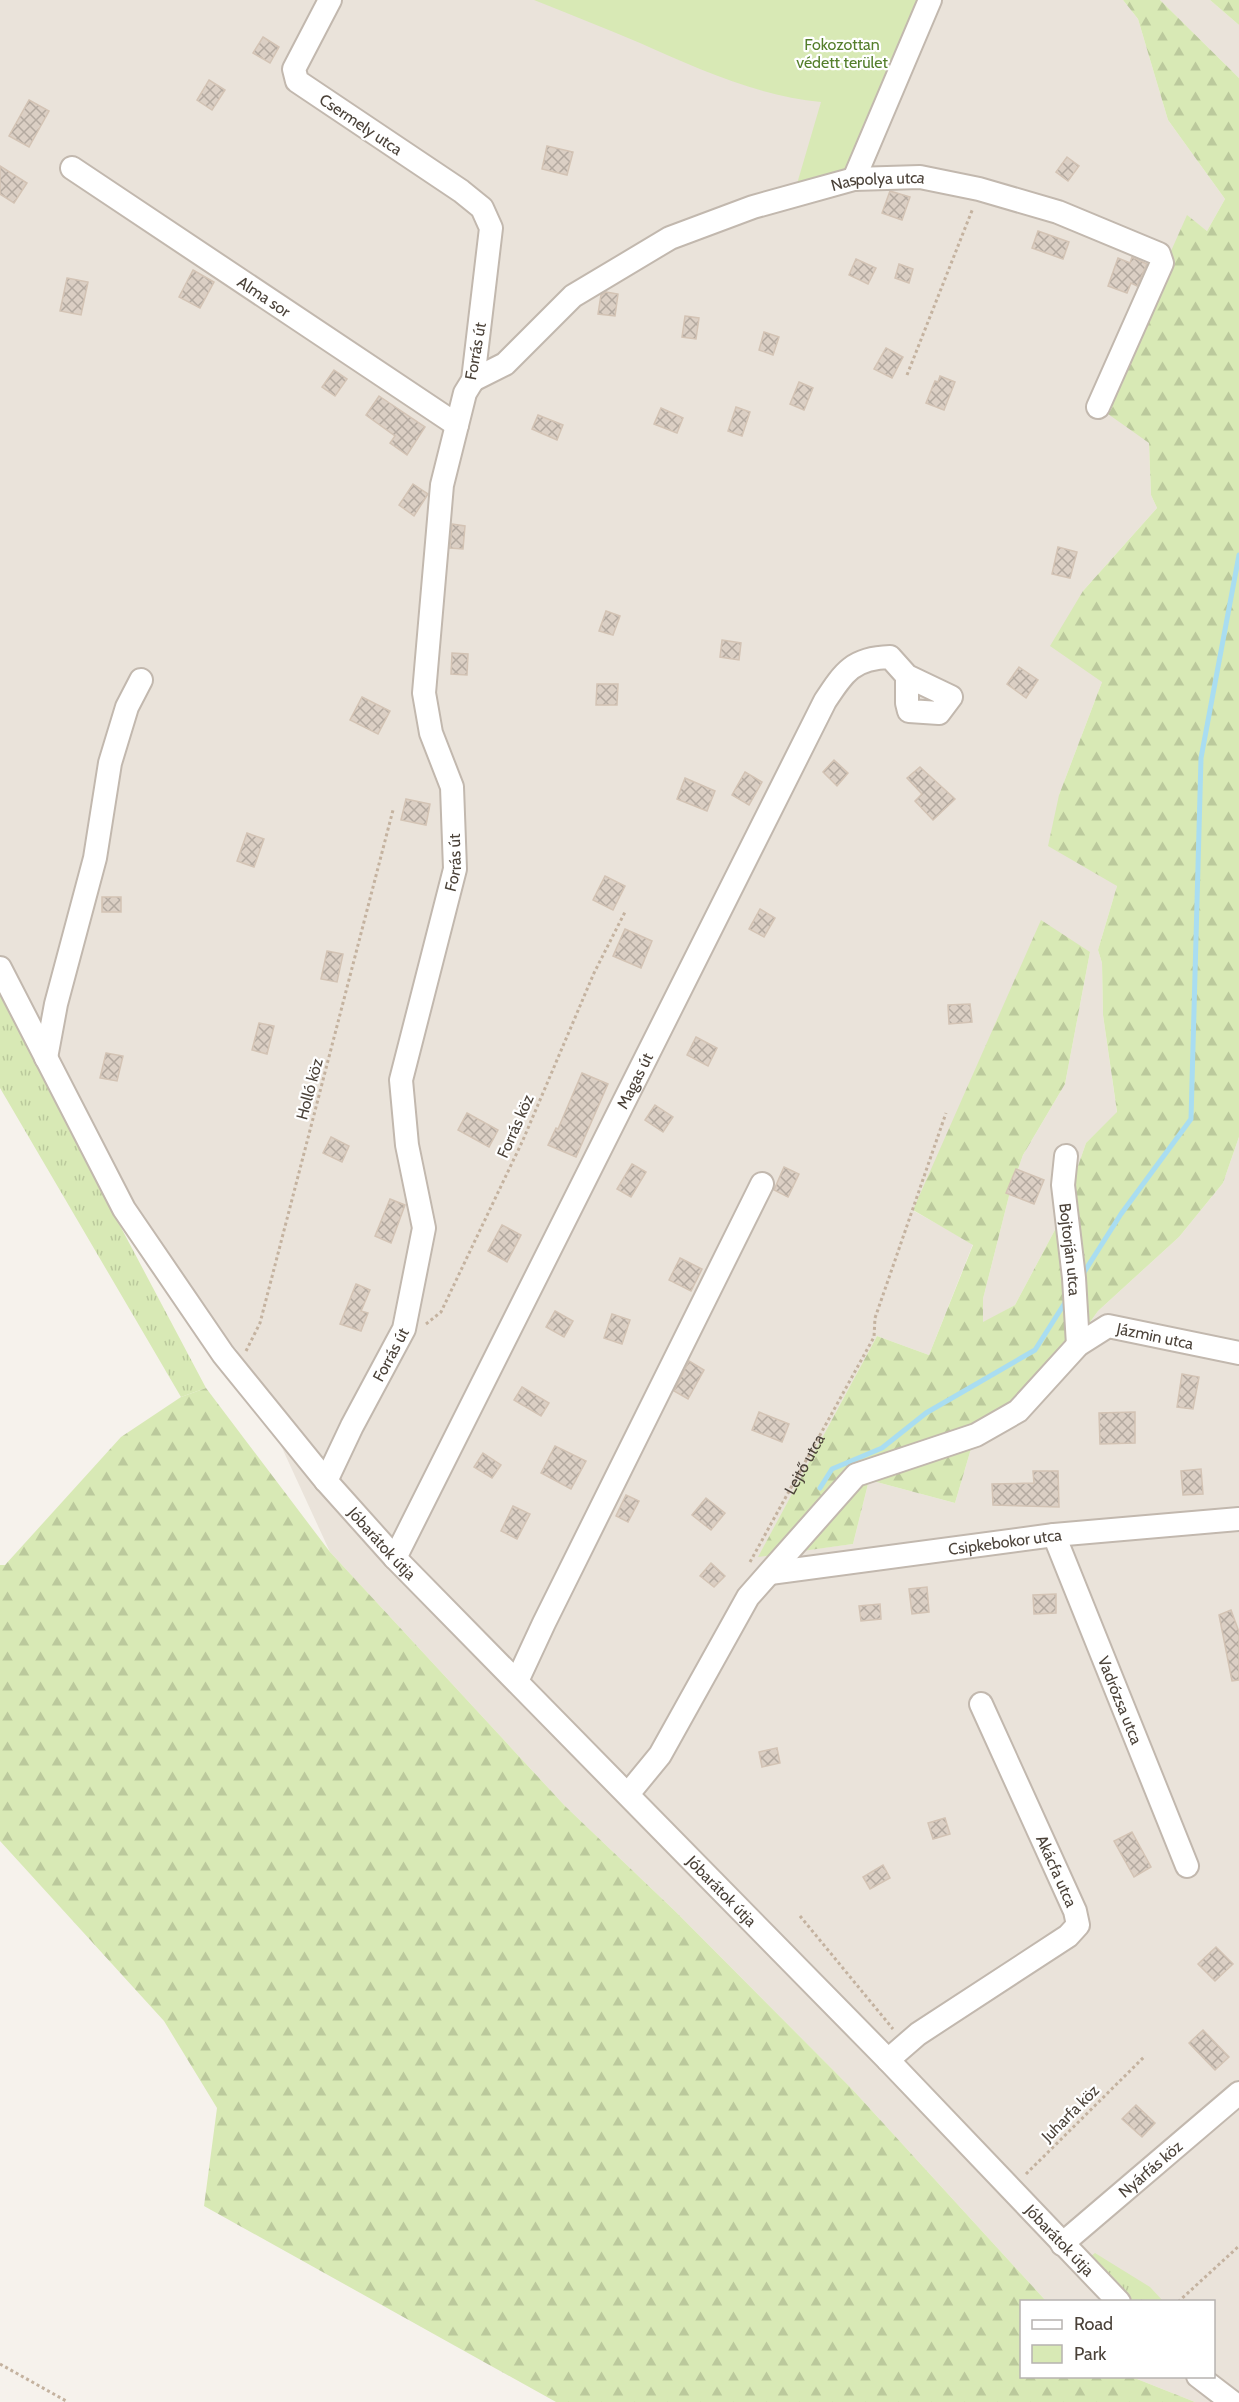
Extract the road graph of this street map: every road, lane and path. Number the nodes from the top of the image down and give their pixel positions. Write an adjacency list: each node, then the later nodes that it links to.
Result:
1 (330, 0): 6 (street, Csermely utca)
2 (930, 0): 4 (street)
3 (72, 168): 10 (street, Alma sor)
4 (854, 178): 5 (street, Naspolya utca); 8 (street, Naspolya utca)
5 (979, 189): 7 (path); 9 (street, Naspolya utca)
6 (491, 228): 8 (street, Forrás út)
7 (907, 375)
8 (474, 380): 10 (street, Forrás út)
9 (1098, 407)
10 (457, 425): 20 (street, Forrás út)
11 (907, 676): 27 (street, Magas út)
12 (141, 680): 16 (street)
13 (393, 810): 23 (path, Holló köz)
14 (626, 910): 20 (path, Forrás köz)
15 (0, 968): 16 (street, Jóbarátok útja)
16 (46, 1058): 23 (street, Jóbarátok útja)
17 (946, 1113): 29 (path, Lejtő utca)
18 (1066, 1156): 21 (street, Bojtorján utca)
19 (762, 1184): 30 (street)
20 (404, 1329): 24 (street, Forrás út)
21 (1078, 1345): 22 (street, Jázmin utca); 28 (street, Jázmin utca)
22 (1239, 1353)
23 (237, 1369): 24 (street, Jóbarátok útja)
24 (326, 1481): 27 (street, Jóbarátok útja)
25 (1239, 1519): 26 (street, Csipkebokor utca)
26 (1054, 1535): 28 (street, Csipkebokor utca); 33 (street, Vadrózsa utca)
27 (394, 1558): 30 (street, Jóbarátok útja)
28 (770, 1573): 29 (street, Jázmin utca)
29 (748, 1597): 32 (street)
30 (517, 1681): 32 (street, Jóbarátok útja)
31 (981, 1704): 35 (street, Akácfa utca)
32 (628, 1794): 37 (street, Jóbarátok útja)
33 (1187, 1866)
34 (800, 1916): 35 (path)
35 (906, 2044): 37 (street, Akácfa utca)
36 (1145, 2056): 39 (path, Juharfa köz)
37 (888, 2060): 39 (street, Jóbarátok útja)
38 (1239, 2093): 40 (street, Nyárfás köz)
39 (1012, 2188): 40 (street, Jóbarátok útja)
40 (1062, 2244): 42 (street, Jóbarátok útja)
41 (1239, 2246): 43 (path)
42 (1118, 2300)
43 (1179, 2300)
44 (0, 2364): 46 (path)
45 (1201, 2378): 47 (street)
46 (68, 2402)
47 (1233, 2402)

